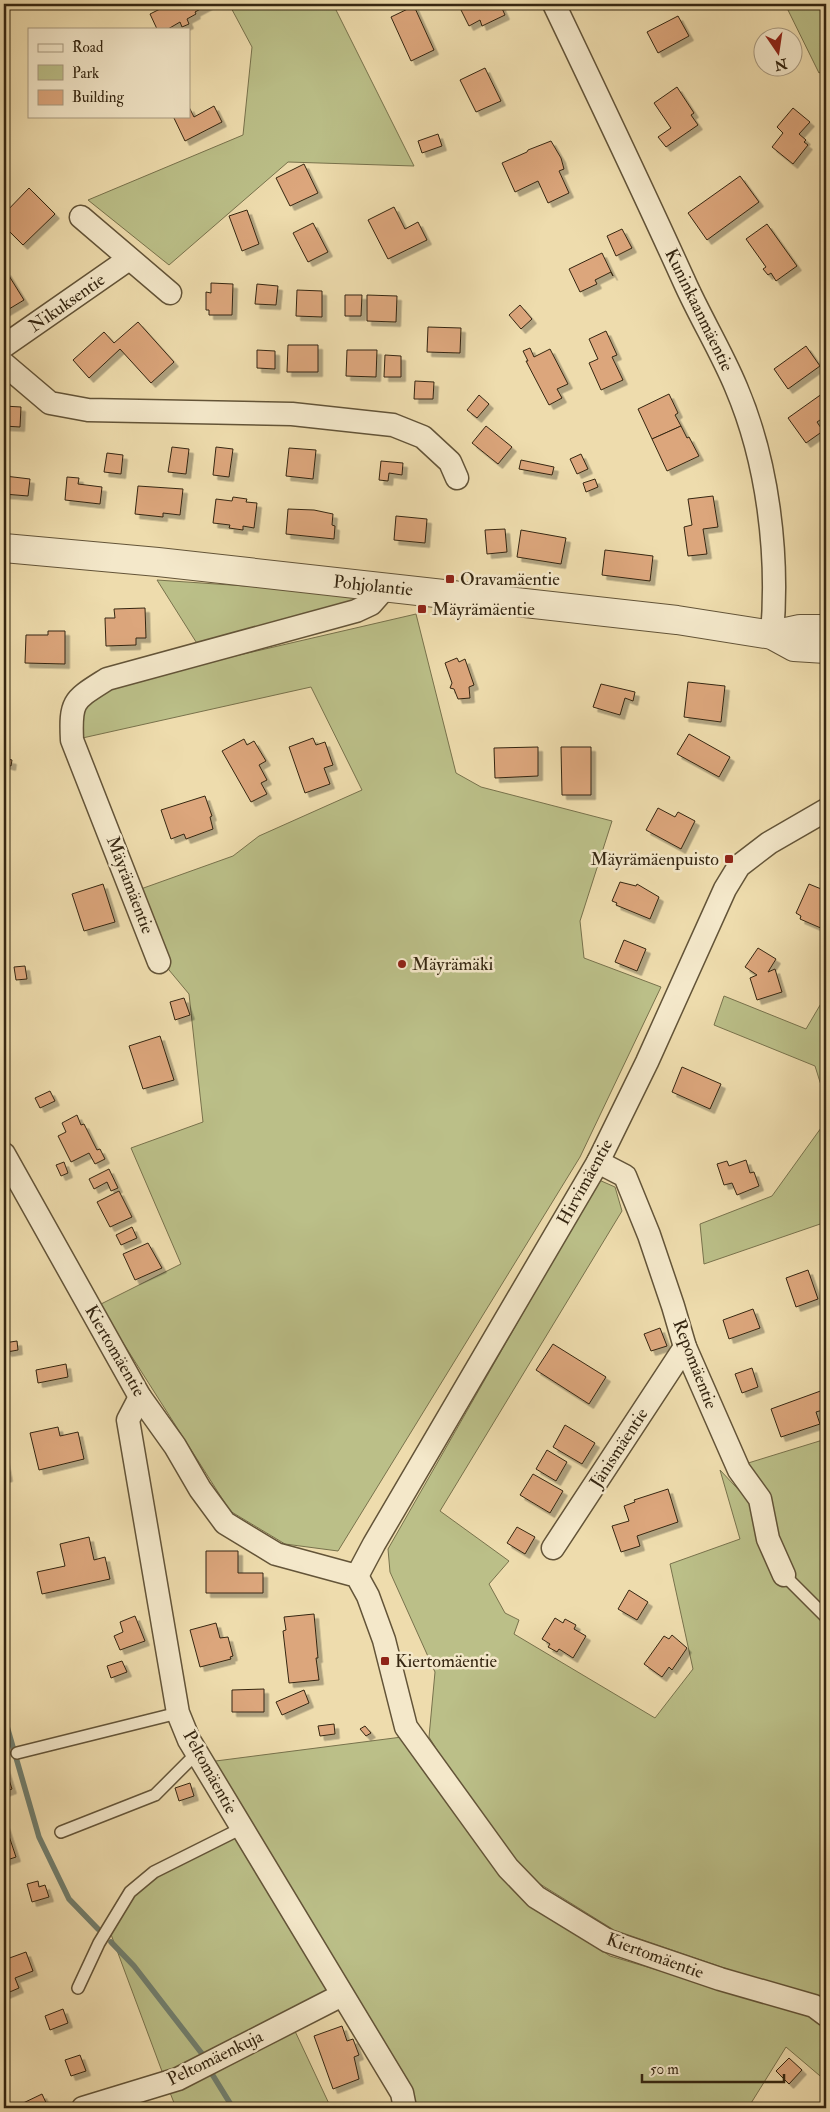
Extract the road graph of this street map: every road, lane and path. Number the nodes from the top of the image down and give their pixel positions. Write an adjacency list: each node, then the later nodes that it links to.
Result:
1 (554, 4): 11 (street, Kuninkaanmäentie)
2 (81, 217): 3 (street)
3 (130, 259): 4 (street); 5 (street, Nikuksentie)
4 (170, 293)
5 (4, 346)
6 (4, 364): 7 (street)
7 (457, 478)
8 (4, 548): 9 (street, Pohjolantie)
9 (386, 587): 11 (street, Pohjolantie); 14 (street, Mäyrämäentie)
10 (826, 628): 11 (street, Pohjolantie)
11 (772, 635): 12 (street, Pohjolantie)
12 (826, 649)
13 (826, 810): 16 (street, Hirvimäentie)
14 (159, 962)
15 (4, 1154): 18 (street, Kiertomäentie)
16 (598, 1162): 17 (street, Repomäentie); 21 (street, Hirvimäentie)
17 (685, 1347): 19 (street, Jänismäentie); 20 (street, Repomäentie)
18 (140, 1397): 21 (street, Kiertomäentie); 23 (street, Peltomäentie)
19 (553, 1548)
20 (784, 1575): 22 (lane)
21 (357, 1576): 30 (street, Kiertomäentie)
22 (826, 1617)
23 (178, 1713): 24 (lane); 25 (street, Peltomäentie)
24 (17, 1753)
25 (197, 1753): 26 (street, Peltomäentie); 27 (lane)
26 (242, 1828): 28 (lane); 29 (street, Peltomäentie)
27 (61, 1832)
28 (78, 1988)
29 (342, 1995): 31 (street, Peltomäenkuja); 32 (street, Peltomäentie)
30 (826, 2014)
31 (83, 2108)
32 (405, 2108)

